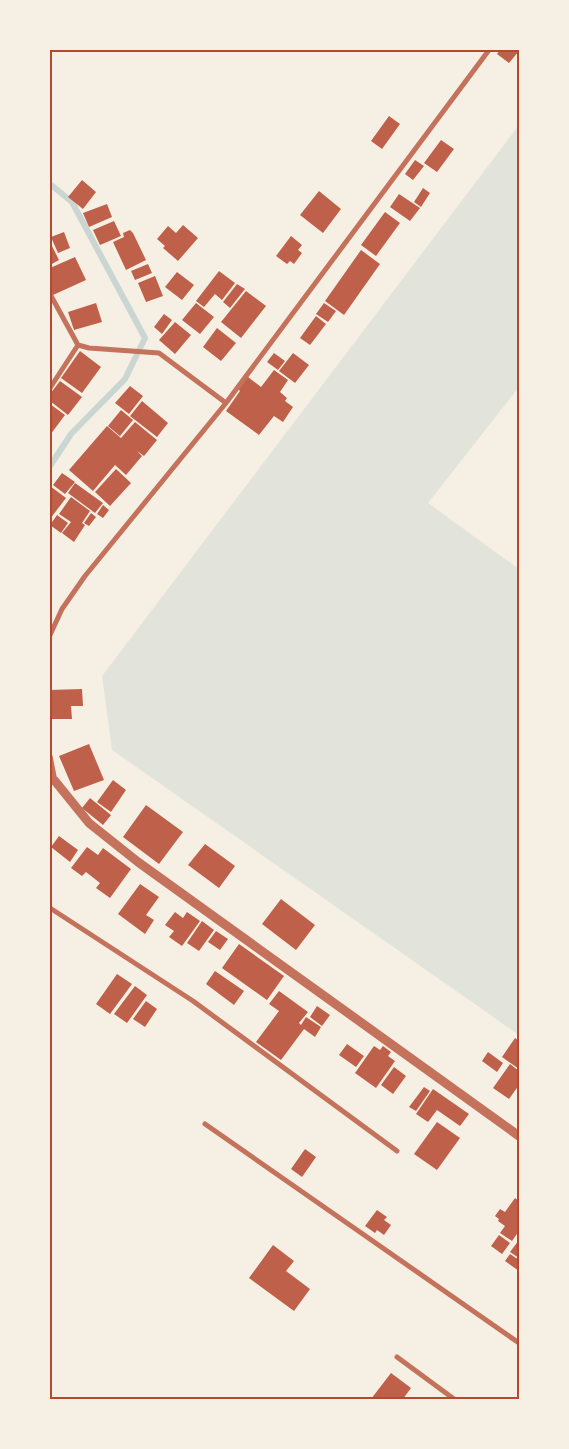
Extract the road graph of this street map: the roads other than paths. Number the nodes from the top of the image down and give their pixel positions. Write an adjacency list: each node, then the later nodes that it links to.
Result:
1 (490, 50): 5 (street)
2 (50, 294): 3 (street)
3 (78, 345): 4 (street); 5 (street)
4 (50, 388)
5 (226, 403): 6 (street)
6 (50, 635)
7 (50, 756): 8 (street)
8 (53, 780): 11 (street)
9 (50, 908): 12 (street)
10 (205, 1124): 13 (street)
11 (519, 1136)
12 (397, 1150)
13 (519, 1343)
14 (397, 1357): 15 (street)
15 (454, 1399)

